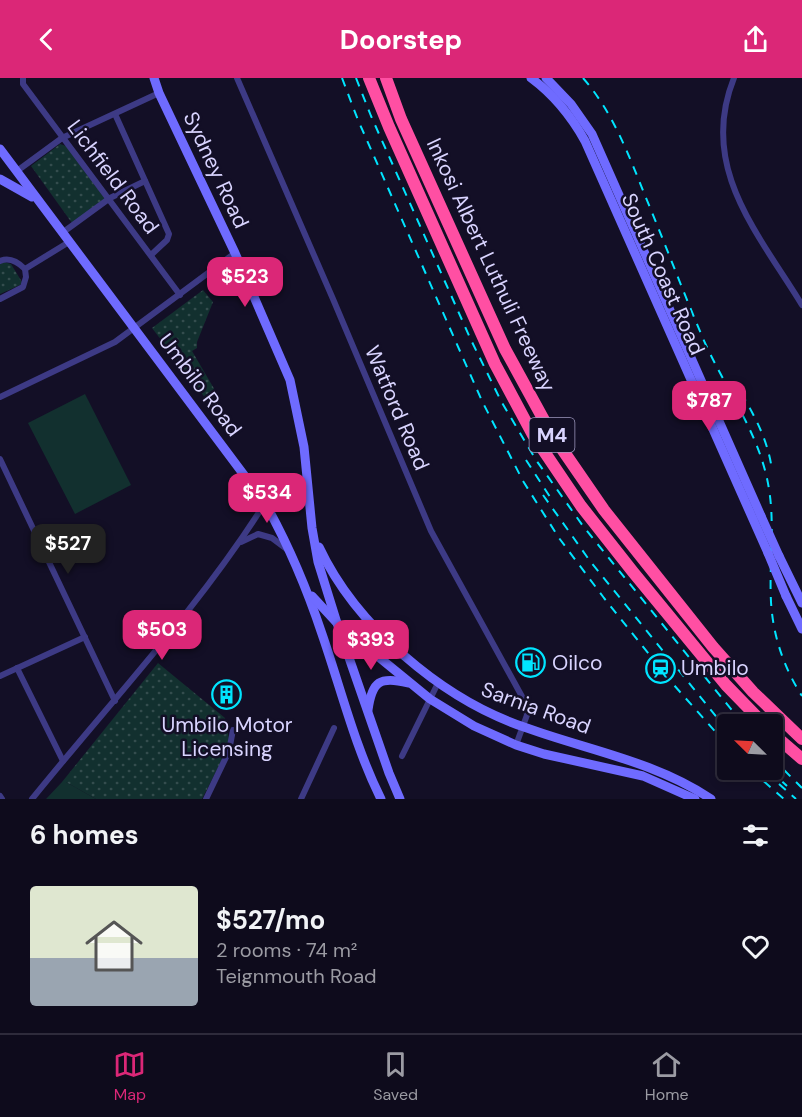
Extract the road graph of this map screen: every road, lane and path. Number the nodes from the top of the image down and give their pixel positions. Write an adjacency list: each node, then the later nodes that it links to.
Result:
1 (23, 78): 11 (street, Lichfield Road)
2 (154, 78): 9 (main road, Sydney Road)
3 (237, 78): 47 (street, Watford Road)
4 (369, 78): 46 (highway, Inkosi Albert Luthuli Freeway / M4)
5 (386, 78): 50 (highway, Inkosi Albert Luthuli Freeway / M4)
6 (531, 78): 37 (main road, South Coast Road, bridge)
7 (546, 78): 35 (main road, South Coast Road, bridge)
8 (734, 78): 26 (street)
9 (159, 93): 10 (street); 20 (main road, Sydney Road)
10 (115, 114): 11 (street); 15 (street)
11 (62, 138): 13 (street); 16 (street, Lichfield Road)
12 (0, 149): 13 (main road, Umbilo Road)
13 (17, 171): 17 (main road, Umbilo Road)
14 (0, 179): 17 (main road)
15 (146, 181): 16 (street); 21 (street)
16 (110, 198): 18 (street); 21 (street, Lichfield Road)
17 (39, 202): 18 (main road, Umbilo Road)
18 (62, 233): 19 (main road, Umbilo Road)
19 (69, 242): 23 (street); 27 (main road, Umbilo Road)
20 (235, 253): 24 (street); 31 (main road, Sydney Road)
21 (151, 255): 24 (street, Lichfield Road)
22 (0, 261): 23 (street)
23 (25, 268): 25 (street)
24 (180, 294): 27 (street)
25 (0, 299)
26 (802, 305)
27 (135, 328): 28 (street); 30 (main road, Umbilo Road)
28 (0, 397)
29 (0, 459): 38 (street)
30 (265, 503): 32 (street); 33 (main road, Umbilo Road)
31 (312, 528): 36 (main road, Sydney Road); 42 (main road, Sarnia Road)
32 (239, 543): 33 (street); 44 (street)
33 (290, 552): 34 (main road, Umbilo Road)
34 (306, 590): 36 (main road, Sarnia Road); 59 (main road, Umbilo Road)
35 (802, 603)
36 (337, 623): 41 (main road, Sarnia Road); 45 (main road)
37 (802, 629)
38 (85, 637): 39 (street); 44 (street)
39 (17, 668): 40 (street); 55 (street)
40 (0, 676)
41 (410, 683): 43 (main road, Sarnia Road); 45 (main road)
42 (438, 683): 43 (street); 47 (main road, Sarnia Road)
43 (430, 699): 52 (main road, Sarnia Road); 53 (street)
44 (115, 701): 55 (street)
45 (368, 712): 60 (main road)
46 (754, 714)
47 (523, 727): 52 (street, Watford Road); 62 (main road, Sarnia Road)
48 (334, 728): 58 (street)
49 (232, 730): 57 (street)
50 (802, 739)
51 (783, 743): 54 (highway)
52 (516, 745): 61 (main road, Sarnia Road)
53 (402, 756)
54 (802, 759)
55 (63, 761): 56 (street)
56 (32, 799)
57 (206, 799)
58 (301, 799)
59 (381, 799)
60 (400, 799)
61 (695, 799)
62 (711, 799)

